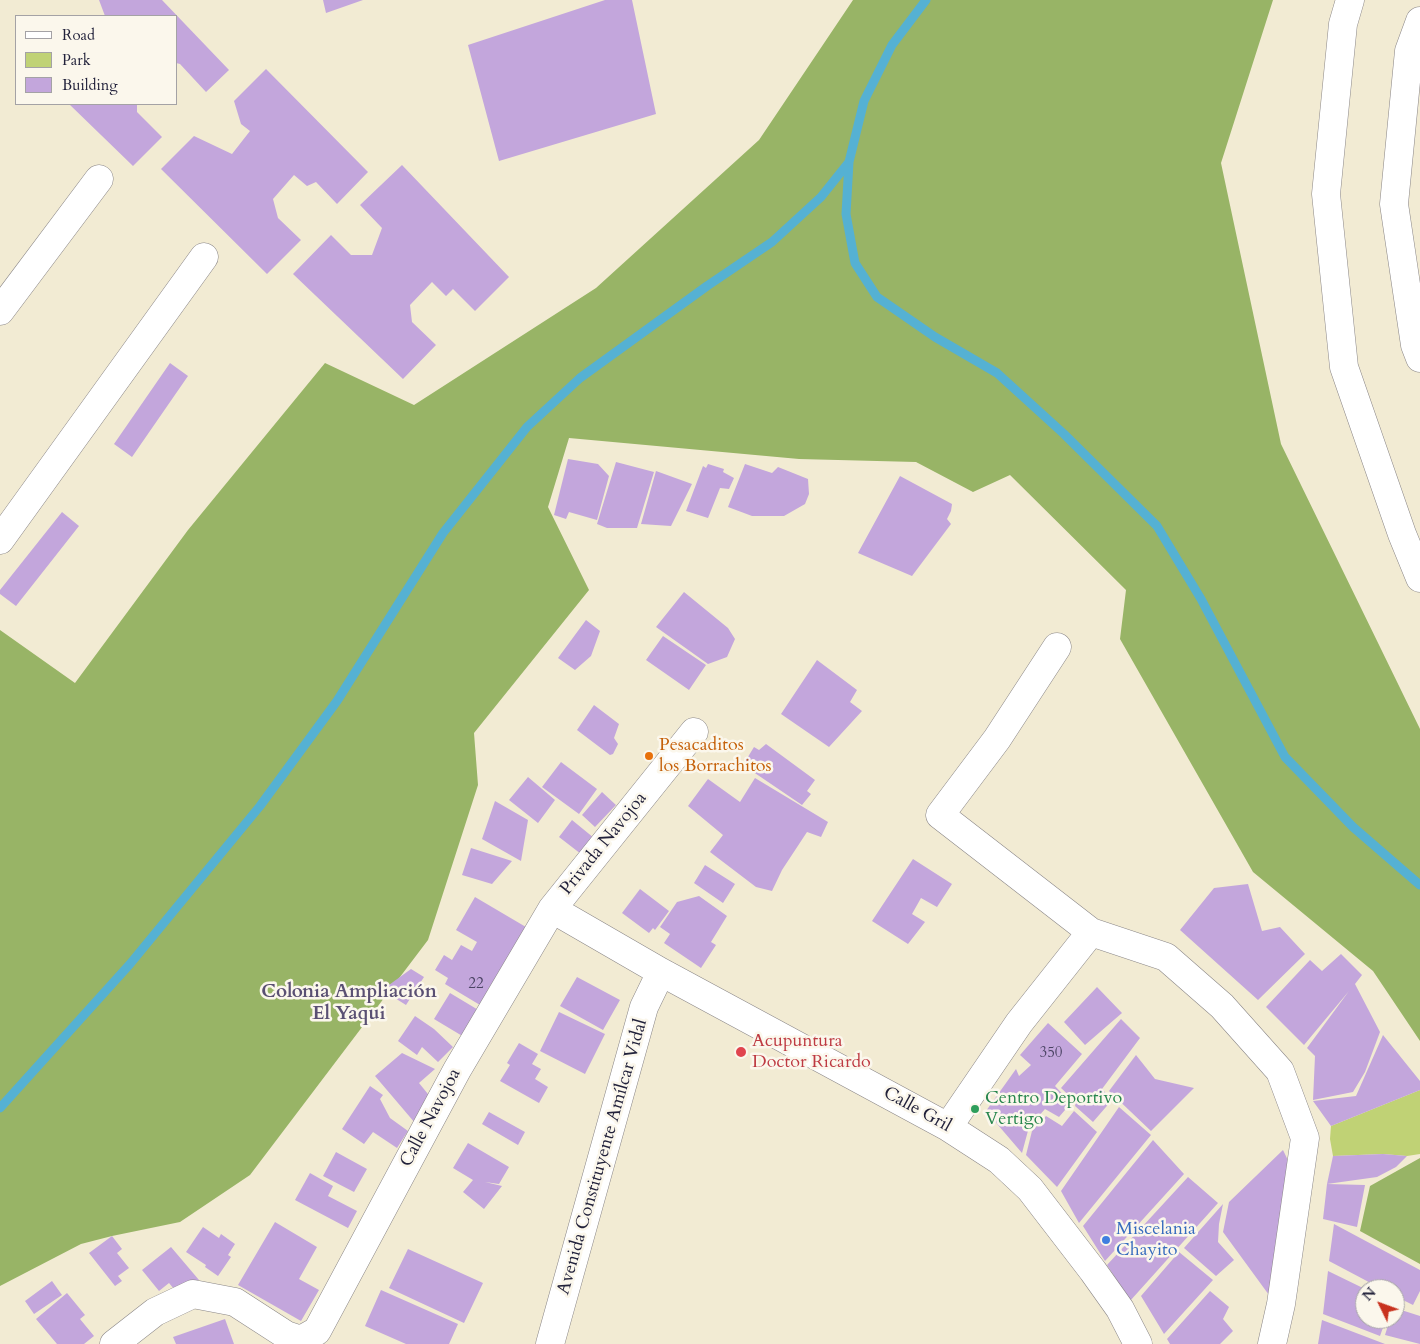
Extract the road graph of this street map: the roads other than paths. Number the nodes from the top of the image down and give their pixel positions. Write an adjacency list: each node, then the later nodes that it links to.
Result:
1 (1350, 0): 8 (street)
2 (1420, 21): 6 (street)
3 (99, 179): 5 (street)
4 (204, 257): 7 (street)
5 (0, 311)
6 (1420, 358)
7 (0, 540)
8 (1420, 578)
9 (1057, 647): 12 (street)
10 (694, 732): 11 (street, Privada Navojoa)
11 (552, 909): 13 (street, Calle Gril); 15 (street, Calle Navojoa)
12 (1091, 932): 14 (street); 18 (street)
13 (661, 972): 14 (street, Calle Gril); 16 (street, Avenida Constituyente Amílcar Vidal)
14 (948, 1126): 17 (street, Calle Gril)
15 (114, 1344)
16 (550, 1344)
17 (1138, 1344)
18 (1272, 1344)

